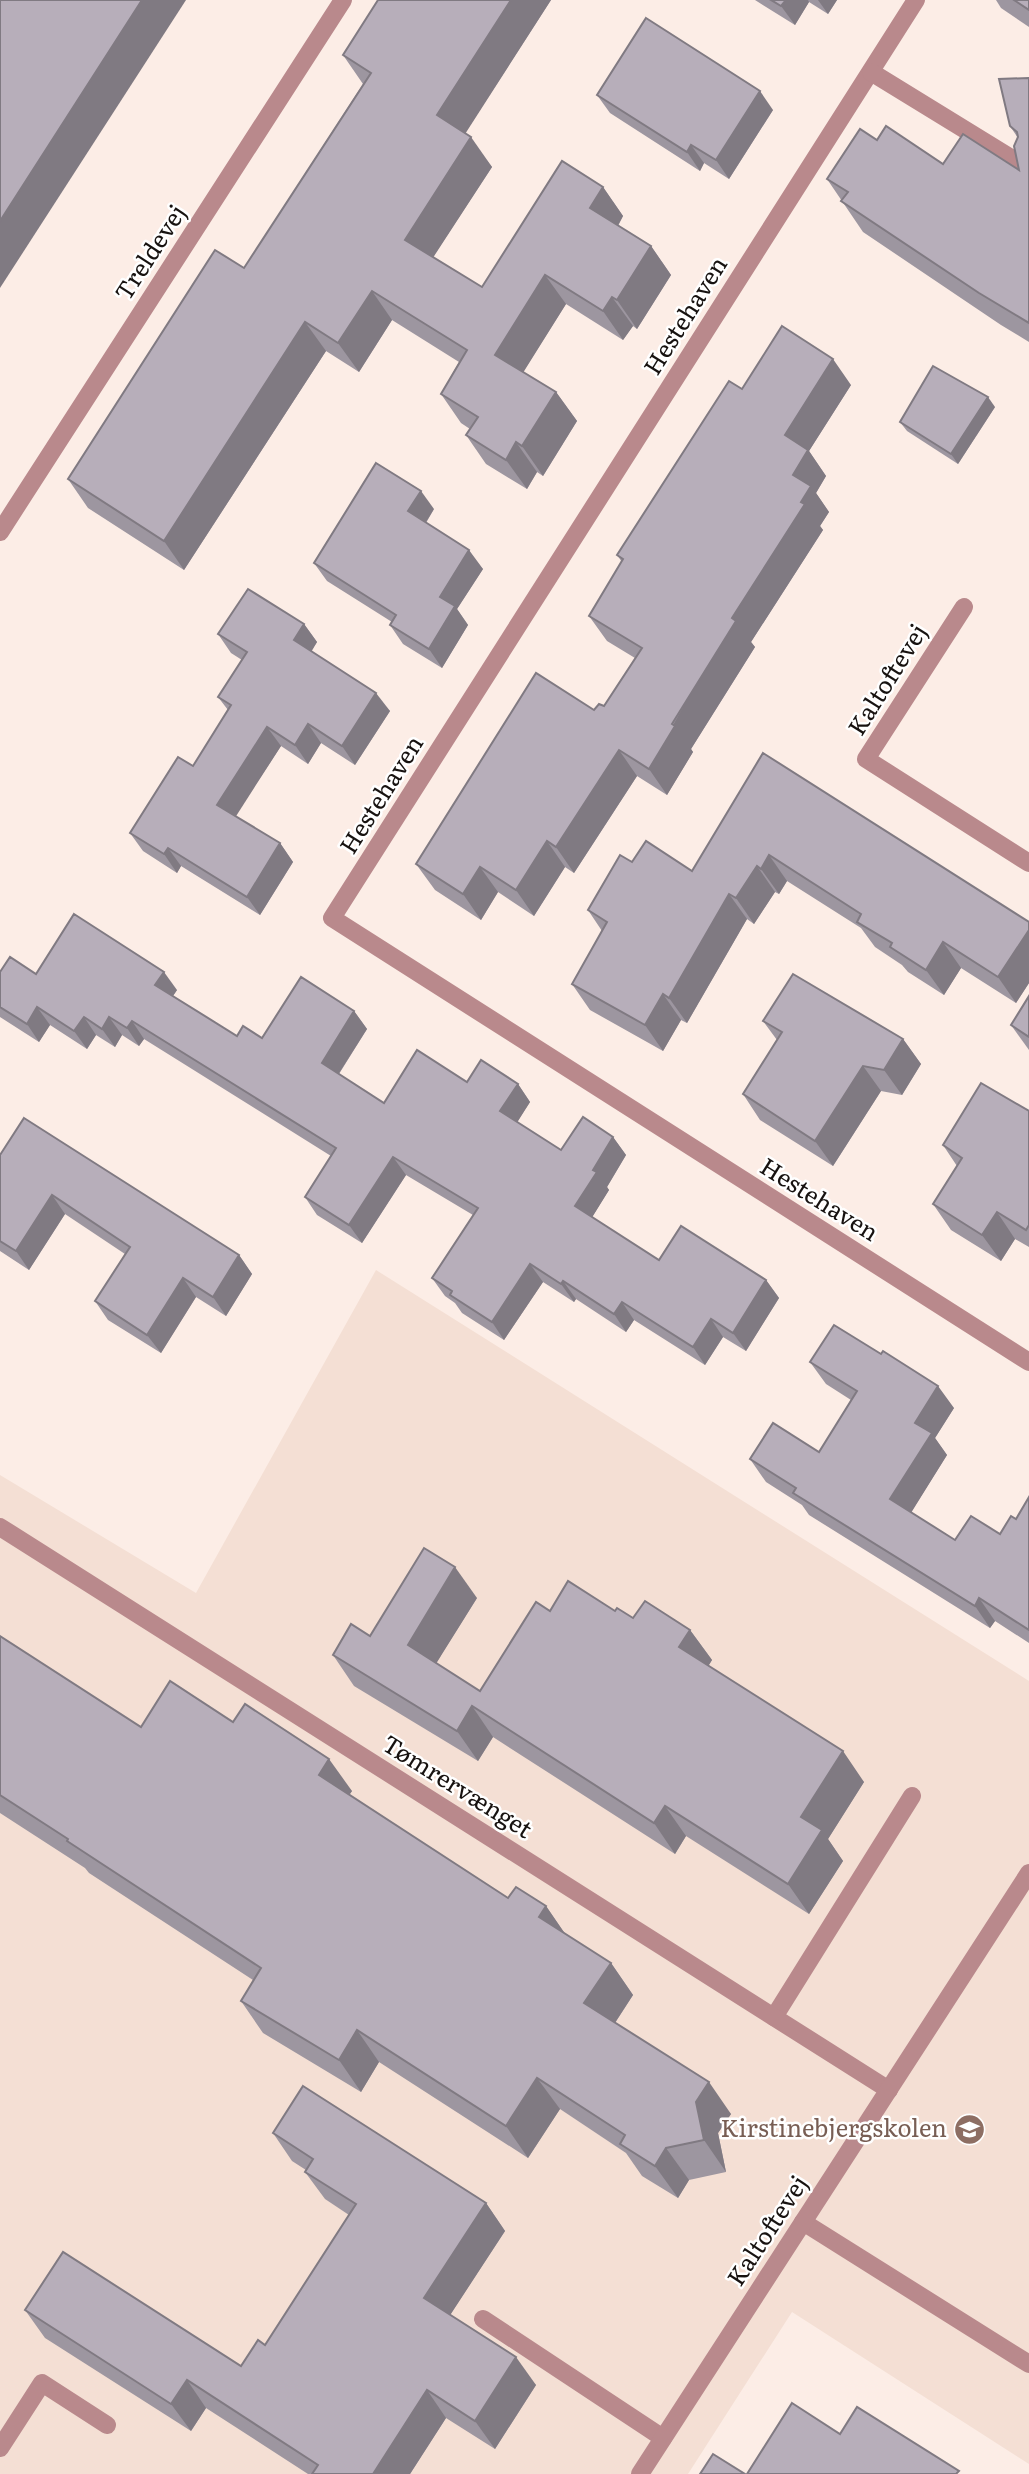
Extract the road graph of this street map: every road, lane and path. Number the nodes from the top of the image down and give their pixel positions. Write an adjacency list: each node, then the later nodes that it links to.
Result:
1 (343, 0): 5 (street, Treldevej)
2 (916, 0): 3 (street, Hestehaven)
3 (871, 72): 4 (street); 8 (street, Hestehaven)
4 (1029, 169)
5 (0, 532)
6 (964, 607): 7 (street, Kaltoftevej)
7 (1029, 863)
8 (1029, 1362)
9 (0, 1527): 12 (street, Tømrervænget)
10 (912, 1796): 12 (street)
11 (1029, 1873): 13 (street, Kaltoftevej)
12 (774, 2017): 13 (street, Tømrervænget)
13 (889, 2090): 14 (street, Kaltoftevej)
14 (803, 2222): 16 (street); 18 (street, Kaltoftevej)
15 (483, 2319): 18 (street)
16 (1029, 2364)
17 (107, 2425): 19 (street)
18 (663, 2438): 20 (street, Kaltoftevej)
19 (0, 2448)
20 (640, 2474)

